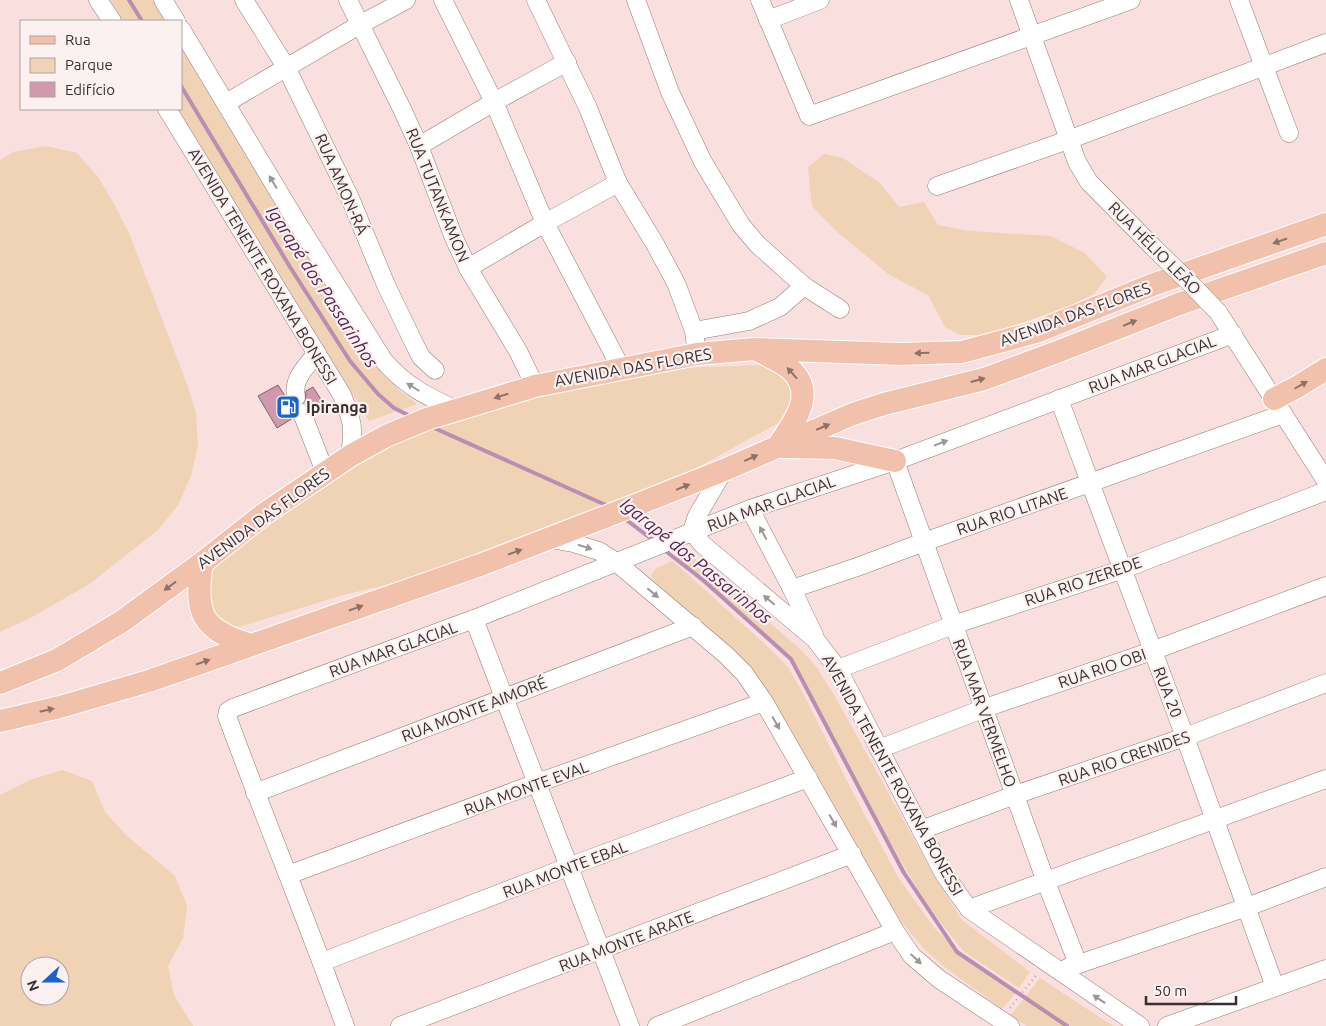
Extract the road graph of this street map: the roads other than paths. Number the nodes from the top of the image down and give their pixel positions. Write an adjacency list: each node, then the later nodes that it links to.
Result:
1 (98, 0): 14 (street)
2 (163, 0): 15 (street)
3 (244, 0): 23 (street, RUA AMON-RÁ)
4 (348, 0): 17 (street, RUA TUTANKAMON)
5 (406, 0): 17 (street)
6 (443, 0): 24 (street)
7 (536, 0): 21 (street)
8 (636, 0): 36 (street)
9 (760, 0): 16 (street)
10 (820, 0): 16 (street)
11 (1019, 0): 19 (street, RUA HÉLIO LEÃO)
12 (1132, 0): 19 (street)
13 (1239, 0): 22 (street)
14 (111, 20)
15 (175, 20)
16 (768, 20): 19 (street)
17 (361, 24): 23 (street); 29 (street, RUA TUTANKAMON)
18 (182, 31): 25 (street)
19 (1032, 37): 28 (street, RUA HÉLIO LEÃO)
20 (1326, 43): 22 (street)
21 (567, 62): 24 (street); 30 (street)
22 (1263, 65): 27 (street); 28 (street)
23 (286, 67): 25 (street); 45 (street, RUA AMON-RÁ)
24 (494, 102): 29 (street); 32 (street)
25 (226, 103): 49 (street, one-way to 25)
26 (168, 110): 41 (street, AVENIDA TENENTE ROXANA BONESSI)
27 (1289, 133)
28 (1068, 140): 31 (street); 39 (street, RUA HÉLIO LEÃO, bridge)
29 (419, 146): 35 (street, RUA TUTANKAMON)
30 (618, 183): 32 (street); 38 (street)
31 (936, 186)
32 (545, 223): 35 (street); 43 (street)
33 (1326, 224): 40 (main road, AVENIDA DAS FLORES, one-way to 40)
34 (1326, 253): 50 (main road, AVENIDA DAS FLORES, one-way to 34)
35 (468, 268): 46 (street, RUA TUTANKAMON)
36 (804, 286): 37 (street); 38 (street)
37 (840, 309)
38 (694, 331): 42 (street)
39 (1233, 334): 47 (street, RUA MAR GLACIAL); 48 (street, RUA HÉLIO LEÃO)
40 (754, 348): 42 (main road, AVENIDA DAS FLORES); 50 (main road, one-way to 40)
41 (316, 353): 51 (street, AVENIDA TENENTE ROXANA BONESSI); 54 (street)
42 (697, 354): 43 (main road, AVENIDA DAS FLORES)
43 (621, 368): 46 (main road, AVENIDA DAS FLORES)
44 (1326, 369): 48 (main road, one-way to 44)
45 (435, 370)
46 (534, 386): 49 (main road, AVENIDA DAS FLORES, one-way to 49)
47 (1059, 399): 52 (street, RUA MAR GLACIAL, one-way to 47); 56 (street, RUA 20)
48 (1279, 406): 55 (street, RUA HÉLIO LEÃO); 56 (street, RUA RIO LITANE)
49 (456, 410): 51 (main road, AVENIDA DAS FLORES)
50 (778, 446): 52 (main road); 53 (main road, AVENIDA DAS FLORES, one-way to 50)
51 (350, 456): 54 (main road, AVENIDA DAS FLORES)
52 (895, 460): 58 (street, RUA MAR GLACIAL); 61 (street, RUA MAR VERMELHO)
53 (724, 470): 59 (street); 60 (main road, AVENIDA DAS FLORES, one-way to 53)
54 (325, 472): 63 (main road, AVENIDA DAS FLORES)
55 (1326, 481)
56 (1090, 483): 61 (street, RUA RIO LITANE); 64 (street, RUA 20)
57 (1326, 491): 64 (street, RUA RIO ZEREDE)
58 (750, 509): 59 (street, RUA MAR GLACIAL); 66 (street, one-way to 58)
59 (684, 535): 62 (street, RUA MAR GLACIAL); 70 (street, AVENIDA TENENTE ROXANA BONESSI, one-way to 59)
60 (551, 539): 62 (street, one-way to 62); 71 (main road, AVENIDA DAS FLORES, one-way to 60)
61 (924, 542): 66 (street, RUA RIO LITANE); 68 (street, RUA MAR VERMELHO)
62 (616, 562): 67 (street, RUA MAR GLACIAL); 69 (street, one-way to 69)
63 (202, 563): 71 (main road); 74 (main road, AVENIDA DAS FLORES, one-way to 74)
64 (1121, 570): 68 (street, RUA RIO ZEREDE); 72 (street, RUA 20)
65 (1326, 586): 72 (street, RUA RIO OBI)
66 (792, 589): 70 (street)
67 (474, 619): 76 (street); 85 (street, RUA MAR GLACIAL)
68 (953, 625): 73 (street, RUA RIO ZEREDE); 78 (street, RUA MAR VERMELHO)
69 (693, 626): 76 (street, RUA MONTE AIMORÉ); 77 (street)
70 (815, 639): 73 (street, AVENIDA TENENTE ROXANA BONESSI)
71 (251, 645): 79 (main road, AVENIDA DAS FLORES, one-way to 71)
72 (1152, 651): 78 (street, RUA RIO OBI); 80 (street, RUA 20)
73 (838, 669): 81 (street, AVENIDA TENENTE ROXANA BONESSI)
74 (0, 683)
75 (1326, 684): 80 (street, RUA RIO CRENIDES)
76 (503, 698): 84 (street); 85 (street, RUA MONTE AIMORÉ)
77 (764, 702): 82 (street, one-way to 82); 84 (street, RUA MONTE EVAL)
78 (985, 708): 81 (street, RUA RIO OBI); 86 (street, RUA MAR VERMELHO)
79 (0, 721)
80 (1185, 738): 86 (street, RUA RIO CRENIDES); 87 (street, RUA 20)
81 (879, 749): 88 (street, AVENIDA TENENTE ROXANA BONESSI)
82 (808, 778): 89 (street, one-way to 89); 90 (street, RUA MONTE EBAL)
83 (1326, 779): 87 (street)
84 (537, 783): 90 (street); 91 (street, RUA MONTE EVAL)
85 (255, 793): 91 (street)
86 (1015, 795): 88 (street, RUA RIO CRENIDES); 93 (street, RUA MAR VERMELHO)
87 (1214, 821): 93 (street); 94 (street, RUA 20)
88 (921, 830): 95 (street, AVENIDA TENENTE ROXANA BONESSI)
89 (852, 854): 96 (street); 97 (street, RUA MONTE ARATE)
90 (568, 867): 97 (street); 98 (street, RUA MONTE EBAL)
91 (288, 876): 98 (street)
92 (1326, 877): 94 (street)
93 (1046, 882): 95 (street); 99 (street, RUA MAR VERMELHO)
94 (1247, 907): 99 (street); 102 (street, RUA 20)
95 (969, 910): 101 (street, AVENIDA TENENTE ROXANA BONESSI)
96 (895, 931): 103 (street, one-way to 103); 107 (street)
97 (600, 951): 105 (street, RUA MONTE ARATE); 106 (street)
98 (322, 962): 104 (street)
99 (1078, 964): 101 (street)
100 (1326, 969): 102 (street)
101 (1058, 971): 108 (street, AVENIDA TENENTE ROXANA BONESSI, one-way to 101)
102 (1274, 987): 109 (street)
103 (1010, 1018)
104 (345, 1026)
105 (400, 1026)
106 (630, 1026)
107 (657, 1026)
108 (1140, 1026)
109 (1167, 1026)

